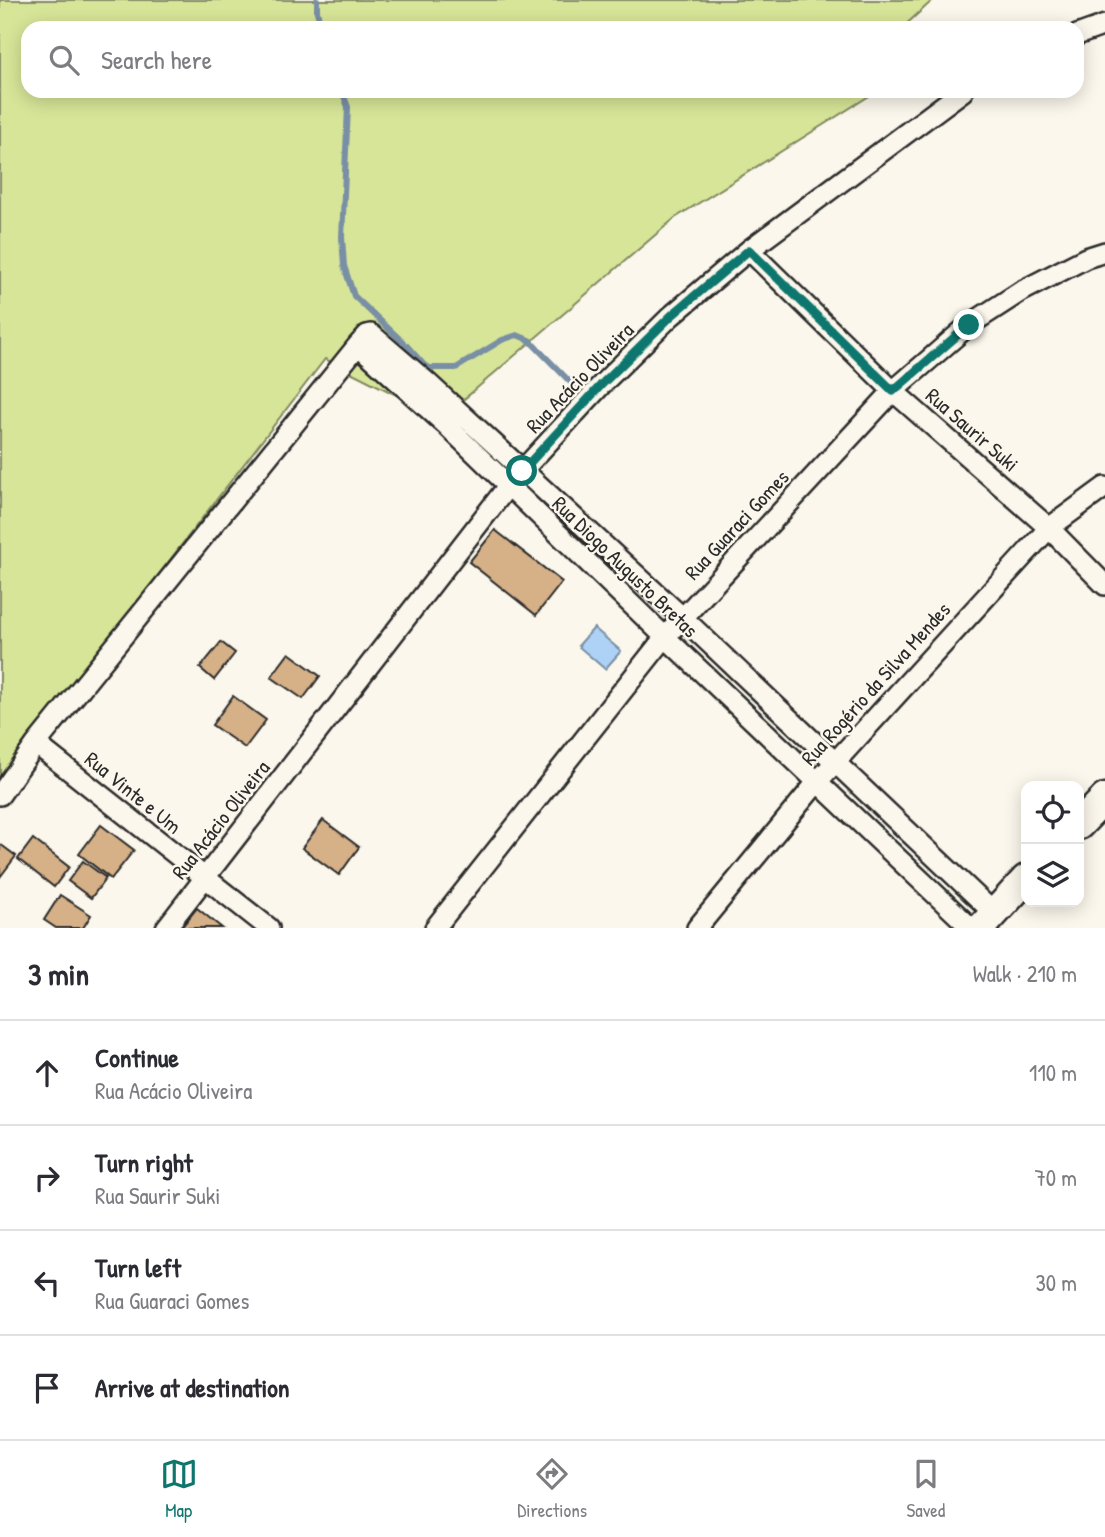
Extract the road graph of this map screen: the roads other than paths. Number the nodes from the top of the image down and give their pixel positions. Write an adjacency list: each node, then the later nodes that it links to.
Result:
1 (1105, 25): 2 (street)
2 (1084, 32)
3 (954, 98): 4 (street, Rua Acácio Oliveira)
4 (749, 250): 7 (street, Rua Saurir Suki); 8 (street, Rua Acácio Oliveira)
5 (1105, 251): 7 (street, Rua Guaraci Gomes)
6 (358, 345): 8 (street, Rua Diogo Augusto Bretas); 9 (street, Rua Diogo Augusto Bretas); 15 (street)
7 (893, 391): 11 (street, Rua Saurir Suki); 13 (street, Rua Guaraci Gomes)
8 (522, 471): 9 (street, Rua Acácio Oliveira); 13 (street, Rua Diogo Augusto Bretas)
9 (508, 486): 14 (street, Rua Diogo Augusto Bretas); 21 (street, Rua Acácio Oliveira)
10 (1105, 486): 11 (street, Rua Rogério da Silva Mendes)
11 (1049, 528): 12 (street, Rua Saurir Suki); 16 (street, Rua Rogério da Silva Mendes)
12 (1105, 584)
13 (683, 618): 14 (street, Rua Guaraci Gomes); 16 (street, Rua Diogo Augusto Bretas)
14 (665, 638): 17 (street, Rua Diogo Augusto Bretas); 26 (street, Rua Guaraci Gomes)
15 (36, 744): 18 (street); 21 (street, Rua Vinte e Um)
16 (834, 762): 17 (street, Rua Rogério da Silva Mendes); 23 (street, Rua Diogo Augusto Bretas)
17 (818, 781): 23 (street, Rua Diogo Augusto Bretas); 27 (street, Rua Rogério da Silva Mendes)
18 (0, 795)
19 (1105, 798): 20 (street)
20 (1084, 820)
21 (205, 879): 24 (street, Rua Acácio Oliveira); 25 (street, Rua Vinte e Um)
22 (1021, 884): 23 (street)
23 (982, 923)
24 (166, 928)
25 (269, 928)
26 (435, 928)
27 (697, 928)

